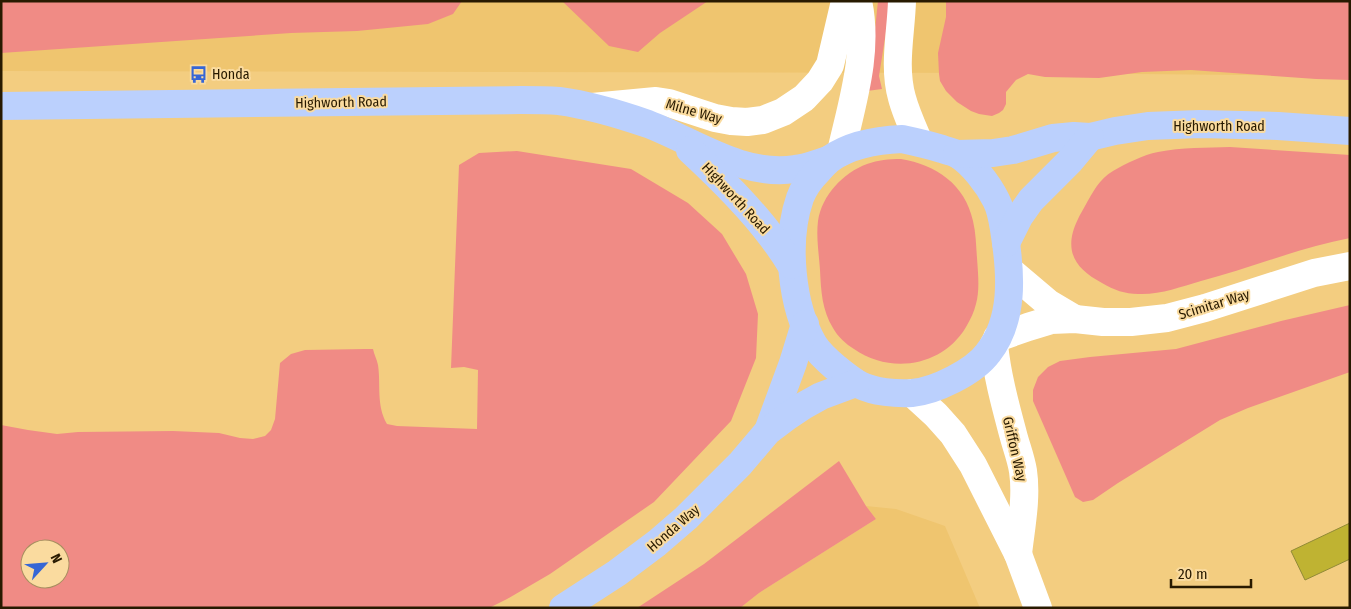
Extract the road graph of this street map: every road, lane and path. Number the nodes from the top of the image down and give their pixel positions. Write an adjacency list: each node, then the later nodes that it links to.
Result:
1 (845, 1): 5 (street, Milne Way)
2 (858, 1): 11 (street)
3 (902, 1): 9 (street)
4 (1, 106): 5 (main road, Highworth Road)
5 (590, 108): 7 (main road, Highworth Road)
6 (1350, 131): 8 (main road, Highworth Road)
7 (675, 136): 11 (main road, Highworth Road); 13 (main road, Highworth Road)
8 (1090, 137): 10 (main road, Highworth Road); 12 (main road)
9 (919, 142): 10 (main road, Highworth Road); 11 (main road, Highworth Road)
10 (957, 154): 12 (main road)
11 (835, 156): 13 (main road)
12 (1006, 243): 15 (main road)
13 (791, 265): 17 (main road)
14 (1350, 266): 16 (street, Scimitar Way)
15 (1009, 270): 16 (street, Scimitar Way); 18 (main road)
16 (1075, 319): 18 (street, Scimitar Way)
17 (805, 324): 19 (main road); 21 (main road, Honda Way)
18 (996, 341): 20 (main road); 22 (street, Griffon Way)
19 (856, 383): 20 (main road); 21 (main road, Honda Way)
20 (912, 393): 22 (street, Griffon Way)
21 (768, 431): 23 (main road, Honda Way)
22 (1018, 554): 24 (street, Griffon Way)
23 (563, 608)
24 (1038, 608)

